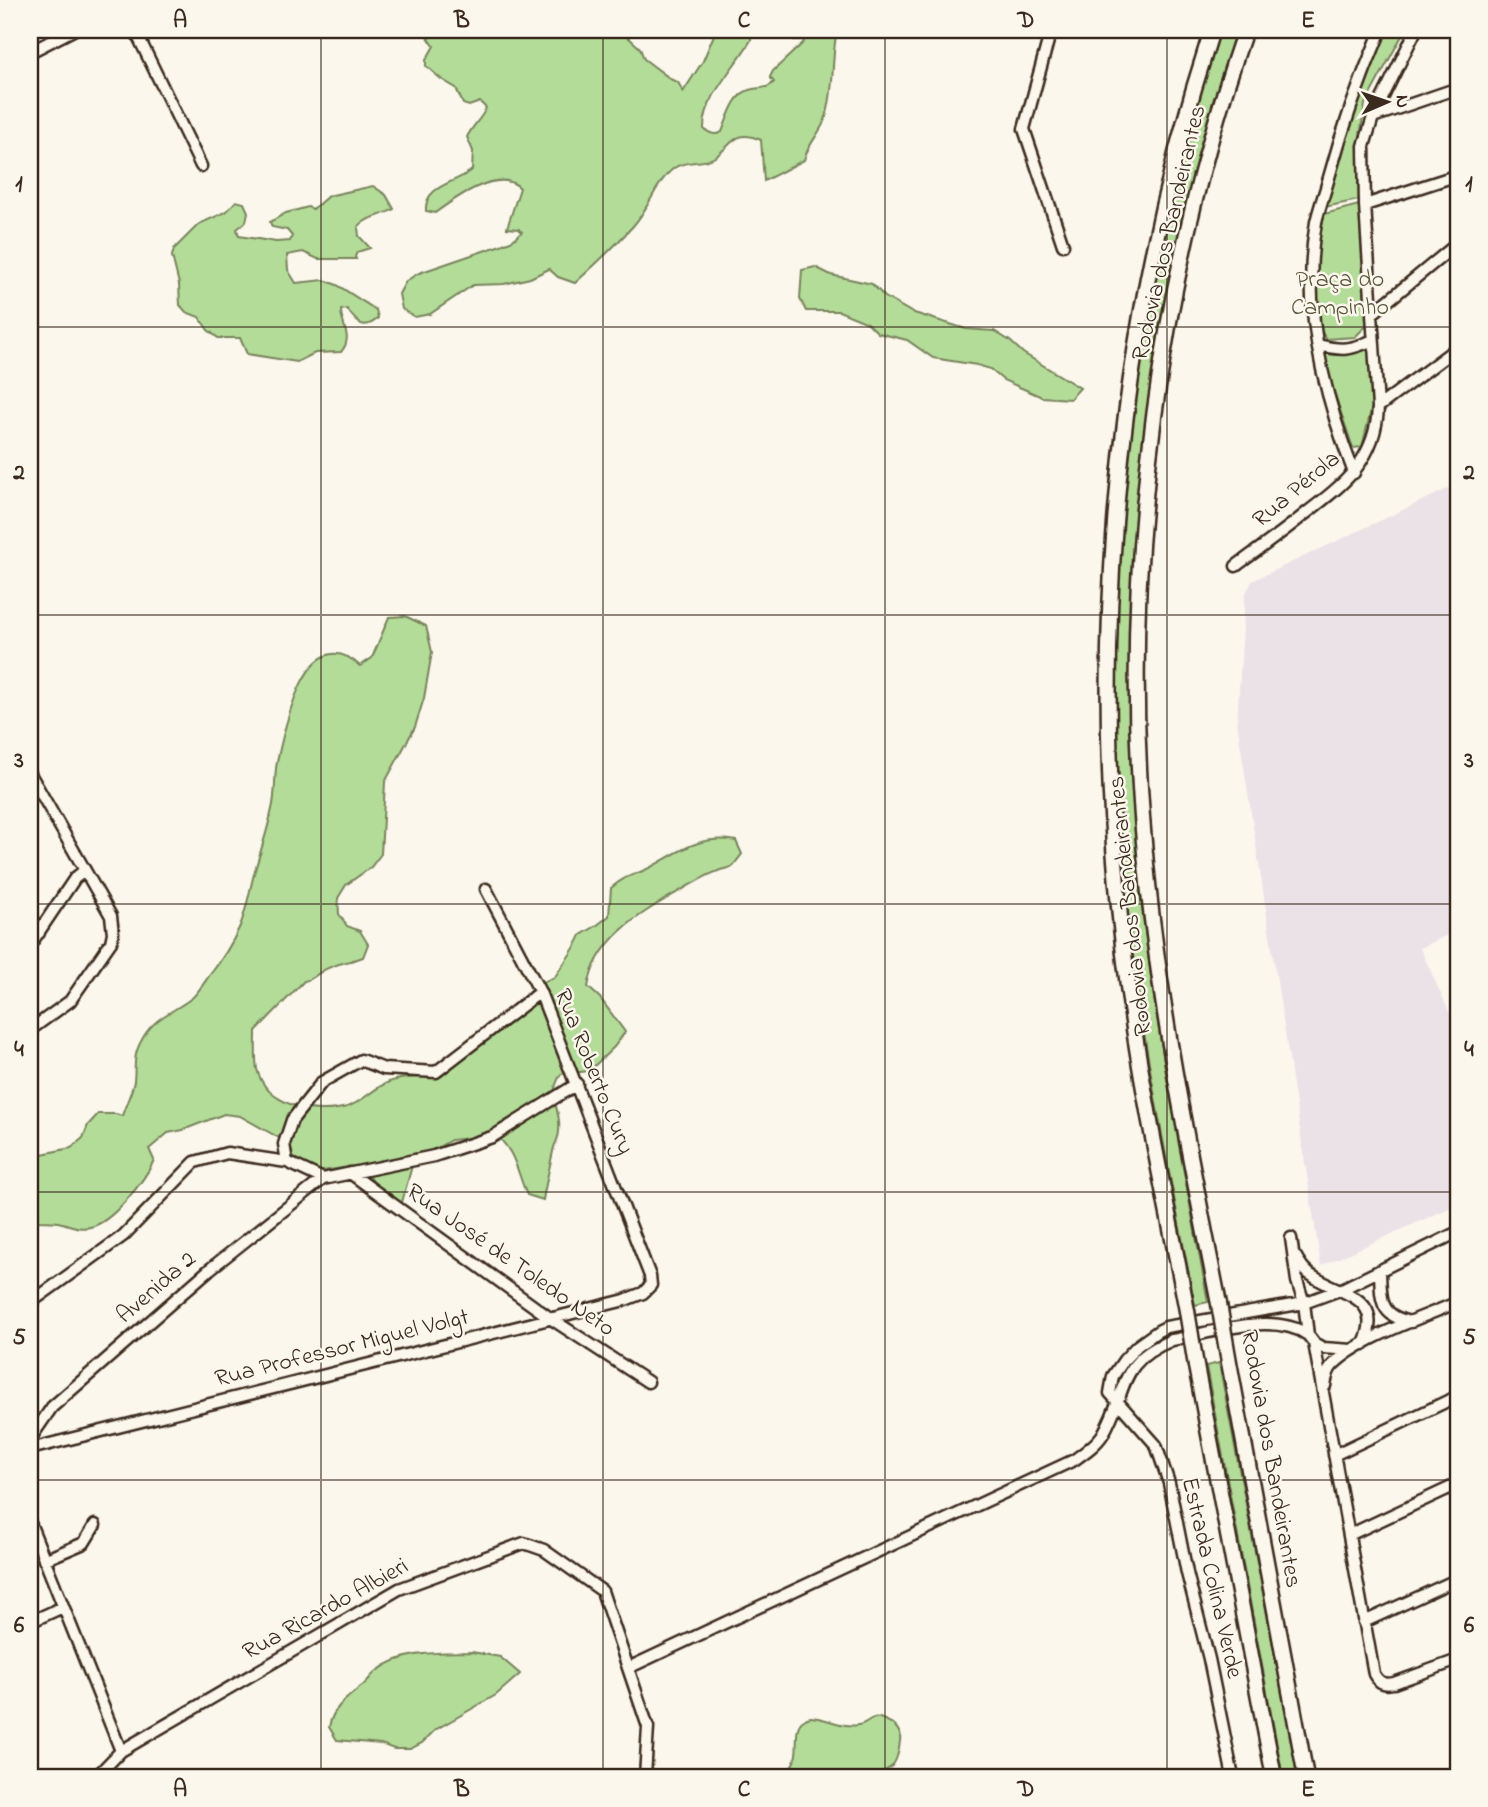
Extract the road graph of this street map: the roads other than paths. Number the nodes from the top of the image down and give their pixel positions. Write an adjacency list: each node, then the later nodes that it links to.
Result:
1 (73, 30): 8 (street)
2 (135, 30): 11 (street)
3 (1051, 30): 15 (street)
4 (1212, 30): 71 (highway, Rodovia dos Bandeirantes, bridge)
5 (1245, 30): 72 (highway, Rodovia dos Bandeirantes, bridge)
6 (1381, 30): 18 (street)
7 (1416, 30): 10 (street, Rua Pérola)
8 (30, 52)
9 (1458, 88): 10 (street)
10 (1373, 117): 13 (street, Rua Pérola)
11 (201, 166)
12 (1458, 175): 13 (street)
13 (1365, 205): 16 (street, Rua Pérola)
14 (1458, 243): 16 (street)
15 (1063, 244)
16 (1372, 314): 17 (street, Rua Pérola)
17 (1373, 341): 18 (street); 20 (street, Rua Pérola)
18 (1318, 345): 21 (street)
19 (1458, 347): 20 (street)
20 (1378, 407): 21 (street, Rua Pérola)
21 (1353, 473): 22 (street, Rua Pérola)
22 (1236, 566)
23 (30, 774): 24 (street)
24 (84, 871): 27 (street); 30 (street)
25 (486, 889): 29 (street, Rua Roberto Cury)
26 (30, 917): 27 (street)
27 (39, 933): 28 (street)
28 (30, 945)
29 (540, 992): 31 (street, Rua Roberto Cury); 32 (street)
30 (30, 1030)
31 (577, 1084): 33 (street); 39 (street, Rua Roberto Cury)
32 (287, 1162): 34 (street); 42 (street)
33 (350, 1173): 34 (street); 44 (street, Rua José de Toledo Neto)
34 (323, 1179): 53 (street, Avenida 2)
35 (1458, 1232): 38 (street)
36 (1291, 1237): 37 (street)
37 (1294, 1253): 40 (street); 43 (street)
38 (1380, 1270): 40 (street); 45 (street)
39 (650, 1276): 44 (street, Rua Professor Miguel Volgt)
40 (1342, 1289): 43 (street); 47 (street)
41 (1458, 1302): 45 (street)
42 (30, 1303)
43 (1304, 1303): 46 (street); 52 (street)
44 (550, 1318): 49 (street, Rua José de Toledo Neto); 54 (street, Rua Professor Miguel Volgt)
45 (1412, 1323): 47 (street)
46 (1311, 1339): 48 (street); 51 (street); 52 (street)
47 (1364, 1344): 48 (street)
48 (1353, 1350): 51 (street)
49 (648, 1382)
50 (1458, 1396): 55 (street)
51 (1324, 1397): 55 (street)
52 (1117, 1404): 66 (street); 70 (street, Estrada Colina Verde)
53 (30, 1440)
54 (30, 1449)
55 (1334, 1455): 59 (street)
56 (1458, 1484): 59 (street)
57 (30, 1523): 60 (street)
58 (95, 1525): 60 (street)
59 (1349, 1535): 64 (street)
60 (44, 1560): 62 (street)
61 (1458, 1579): 64 (street)
62 (63, 1607): 63 (street); 67 (street)
63 (30, 1622)
64 (1364, 1622): 65 (street)
65 (1458, 1660)
66 (628, 1668): 67 (street, Rua Ricardo Albieri); 69 (street, Rua Ricardo Albieri)
67 (121, 1751): 68 (street, Rua Ricardo Albieri)
68 (96, 1777)
69 (645, 1777)
70 (1233, 1777)
71 (1274, 1777)
72 (1306, 1777)

